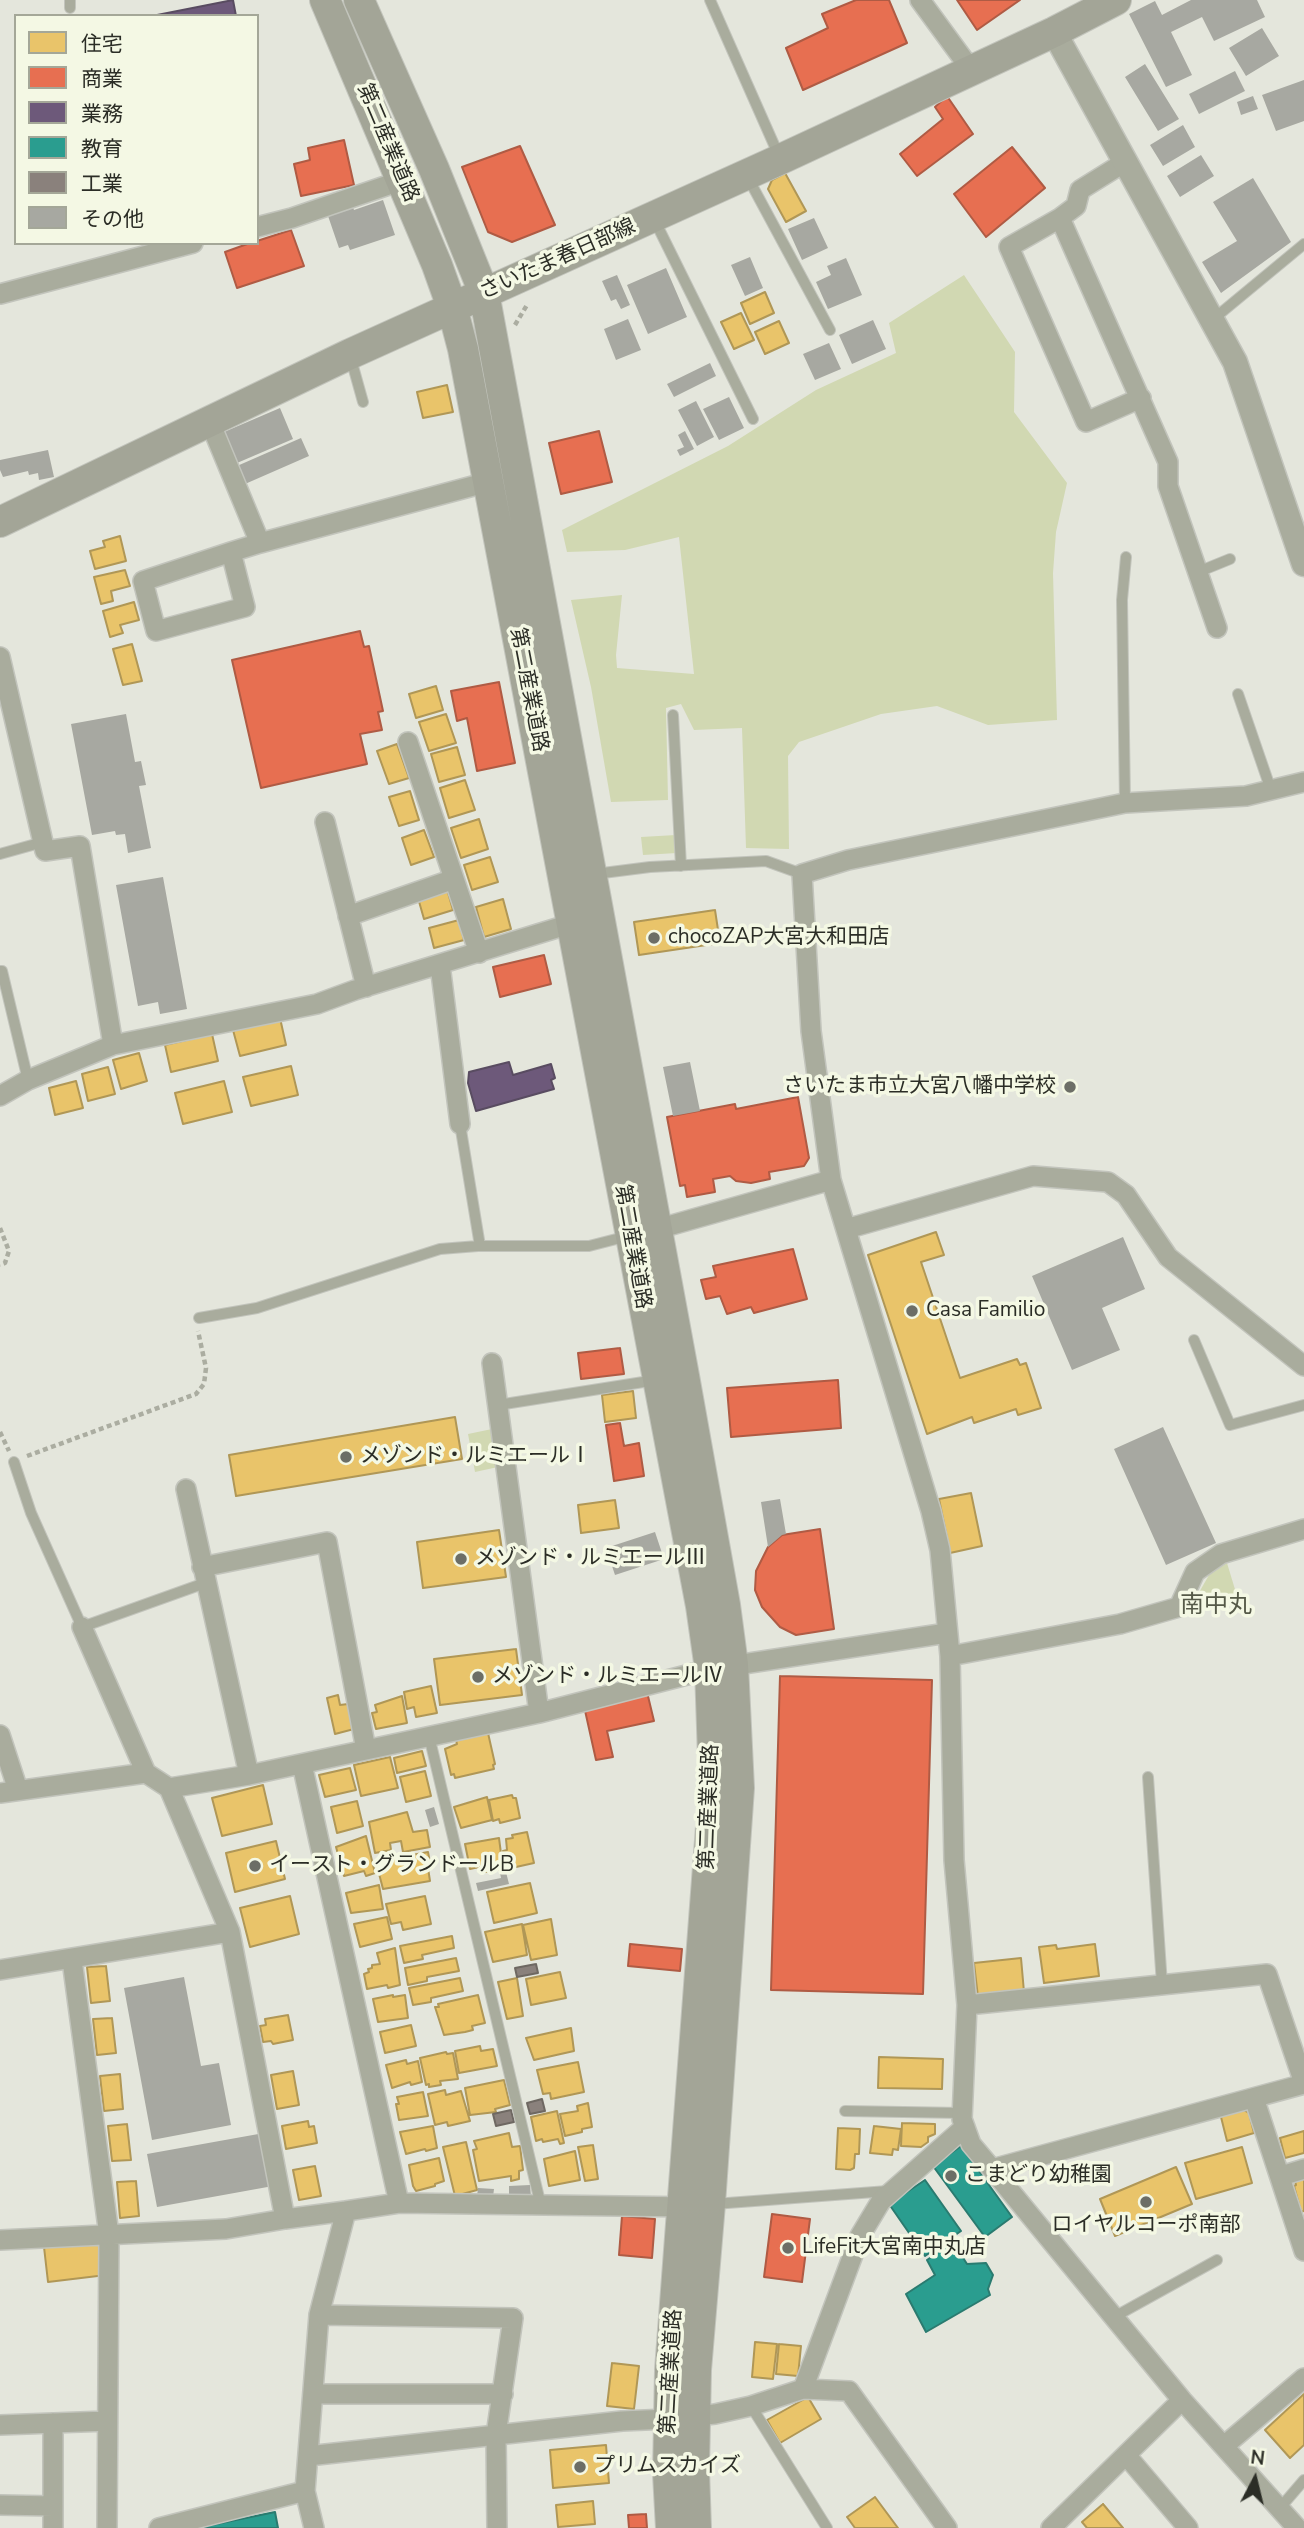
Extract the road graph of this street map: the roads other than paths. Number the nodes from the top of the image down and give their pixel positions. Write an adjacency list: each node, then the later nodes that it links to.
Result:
1 (325, 0): 11 (main road, 第二産業道路)
2 (359, 0): 17 (main road, 第二産業道路)
3 (710, 0): 8 (lane)
4 (920, 0): 7 (street)
5 (1108, 2): 6 (main road, さいたま春日部線)
6 (1054, 33): 7 (main road, さいたま春日部線); 9 (street)
7 (972, 71): 8 (main road, さいたま春日部線)
8 (781, 159): 10 (main road, さいたま春日部線)
9 (1125, 162): 13 (street); 20 (street)
10 (747, 175): 12 (main road, さいたま春日部線); 21 (lane)
11 (403, 180): 14 (street); 19 (main road, 第二産業道路)
12 (653, 218): 17 (main road, さいたま春日部線); 25 (lane)
13 (1060, 218): 23 (street); 23 (street)
14 (259, 226)
15 (1304, 244): 20 (lane)
16 (185, 245): 18 (street)
17 (484, 293): 19 (main road, さいたま春日部線); 49 (main road, 第二産業道路)
18 (0, 294)
19 (452, 307): 22 (main road, さいたま春日部線); 27 (main road, 第二産業道路)
20 (1211, 321): 29 (street)
21 (830, 330)
22 (350, 354): 24 (lane); 26 (main road, さいたま春日部線)
23 (1140, 398): 35 (street)
24 (363, 402)
25 (753, 419)
26 (209, 420): 28 (main road, さいたま春日部線); 30 (street)
27 (488, 482): 30 (street); 52 (main road, 第二産業道路)
28 (0, 522)
29 (1298, 525): 34 (street)
30 (260, 543): 31 (street)
31 (231, 552): 31 (street)
32 (1126, 557): 43 (lane)
33 (1230, 559): 35 (lane)
34 (1304, 564)
35 (1198, 572): 36 (street)
36 (1217, 628)
37 (0, 657): 45 (street)
38 (1238, 694): 42 (lane)
39 (673, 715): 47 (lane)
40 (408, 742): 50 (street)
41 (1304, 782): 42 (street)
42 (1271, 790): 43 (street)
43 (1125, 803): 48 (street)
44 (325, 822): 51 (street)
45 (43, 842): 46 (lane); 57 (street)
46 (0, 854)
47 (681, 866): 48 (lane); 49 (lane)
48 (802, 874): 61 (street)
49 (590, 875): 52 (main road, 第二産業道路)
50 (454, 879): 51 (street); 53 (street)
51 (348, 916): 56 (street)
52 (585, 920): 53 (street); 63 (main road, 第二産業道路)
53 (479, 953): 54 (street)
54 (440, 965): 56 (street); 60 (street)
55 (0, 971): 58 (lane)
56 (366, 987): 57 (street)
57 (113, 1045): 58 (street)
58 (28, 1080): 59 (street)
59 (0, 1096)
60 (460, 1124): 64 (lane)
61 (831, 1180): 62 (street); 63 (street)
62 (846, 1229): 68 (street); 77 (street)
63 (643, 1233): 64 (lane); 69 (main road, 第二産業道路)
64 (480, 1246): 65 (lane)
65 (200, 1318)
66 (1194, 1340): 71 (lane)
67 (492, 1363): 70 (street)
68 (1304, 1366)
69 (670, 1378): 70 (lane); 79 (main road, 第二産業道路)
70 (498, 1405): 80 (street)
71 (1304, 1405)
72 (14, 1462): 76 (lane)
73 (186, 1489): 75 (street)
74 (1304, 1529): 78 (street)
75 (204, 1575): 76 (lane); 83 (street); 86 (street)
76 (82, 1627): 85 (street)
77 (947, 1633): 78 (street); 79 (street)
78 (950, 1656): 94 (street)
79 (722, 1667): 80 (street); 105 (main road, 第二産業道路)
80 (538, 1713): 82 (street)
81 (0, 1735): 89 (street)
82 (429, 1735): 83 (street); 104 (lane)
83 (366, 1750): 84 (street)
84 (302, 1763): 86 (street); 103 (street)
85 (146, 1773): 88 (street); 89 (street)
86 (249, 1775): 88 (street)
87 (1148, 1777): 93 (lane)
88 (169, 1788): 90 (street)
89 (9, 1791)
90 (230, 1933): 91 (street); 107 (street)
91 (72, 1960): 92 (street); 108 (street)
92 (0, 1970)
93 (1162, 1985): 94 (street); 95 (street)
94 (967, 2004): 98 (street)
95 (1304, 2084): 96 (street)
96 (1254, 2098): 99 (street); 101 (street)
97 (845, 2110): 98 (lane)
98 (963, 2120): 99 (street); 102 (street)
99 (992, 2169): 113 (street)
100 (1304, 2169): 101 (street)
101 (1281, 2176): 110 (street)
102 (891, 2190): 105 (lane); 115 (street)
103 (399, 2203): 104 (street); 106 (street)
104 (541, 2206): 105 (street)
105 (696, 2207): 120 (main road, 第二産業道路)
106 (346, 2211): 107 (street); 112 (street)
107 (285, 2218): 108 (street)
108 (109, 2235): 109 (street); 121 (street)
109 (0, 2240)
110 (1304, 2251)
111 (1217, 2260): 113 (lane)
112 (319, 2315): 116 (street); 117 (street)
113 (1114, 2317): 118 (street)
114 (1304, 2378): 125 (street)
115 (803, 2389): 119 (street); 142 (street)
116 (503, 2394): 117 (street); 124 (street)
117 (313, 2395): 127 (street)
118 (1182, 2400): 125 (street); 126 (street)
119 (751, 2406): 120 (street); 141 (lane)
120 (681, 2418): 124 (street); 139 (main road, 第二産業道路); 140 (main road, 第二産業道路)
121 (107, 2421): 122 (street); 135 (street)
122 (54, 2423): 123 (street); 131 (street)
123 (0, 2425)
124 (496, 2435): 127 (street); 138 (street)
125 (1224, 2446): 132 (street)
126 (1126, 2455): 133 (street); 143 (street)
127 (308, 2456): 129 (street)
128 (1304, 2480): 132 (lane)
129 (305, 2491): 136 (street); 137 (street)
130 (0, 2505): 131 (street)
131 (53, 2506): 134 (street)
132 (1280, 2508): 144 (street)
133 (1054, 2527)
134 (53, 2528)
135 (107, 2528)
136 (159, 2528)
137 (314, 2528)
138 (497, 2528)
139 (671, 2528)
140 (696, 2528)
141 (827, 2528)
142 (947, 2528)
143 (1188, 2528)
144 (1297, 2528)

